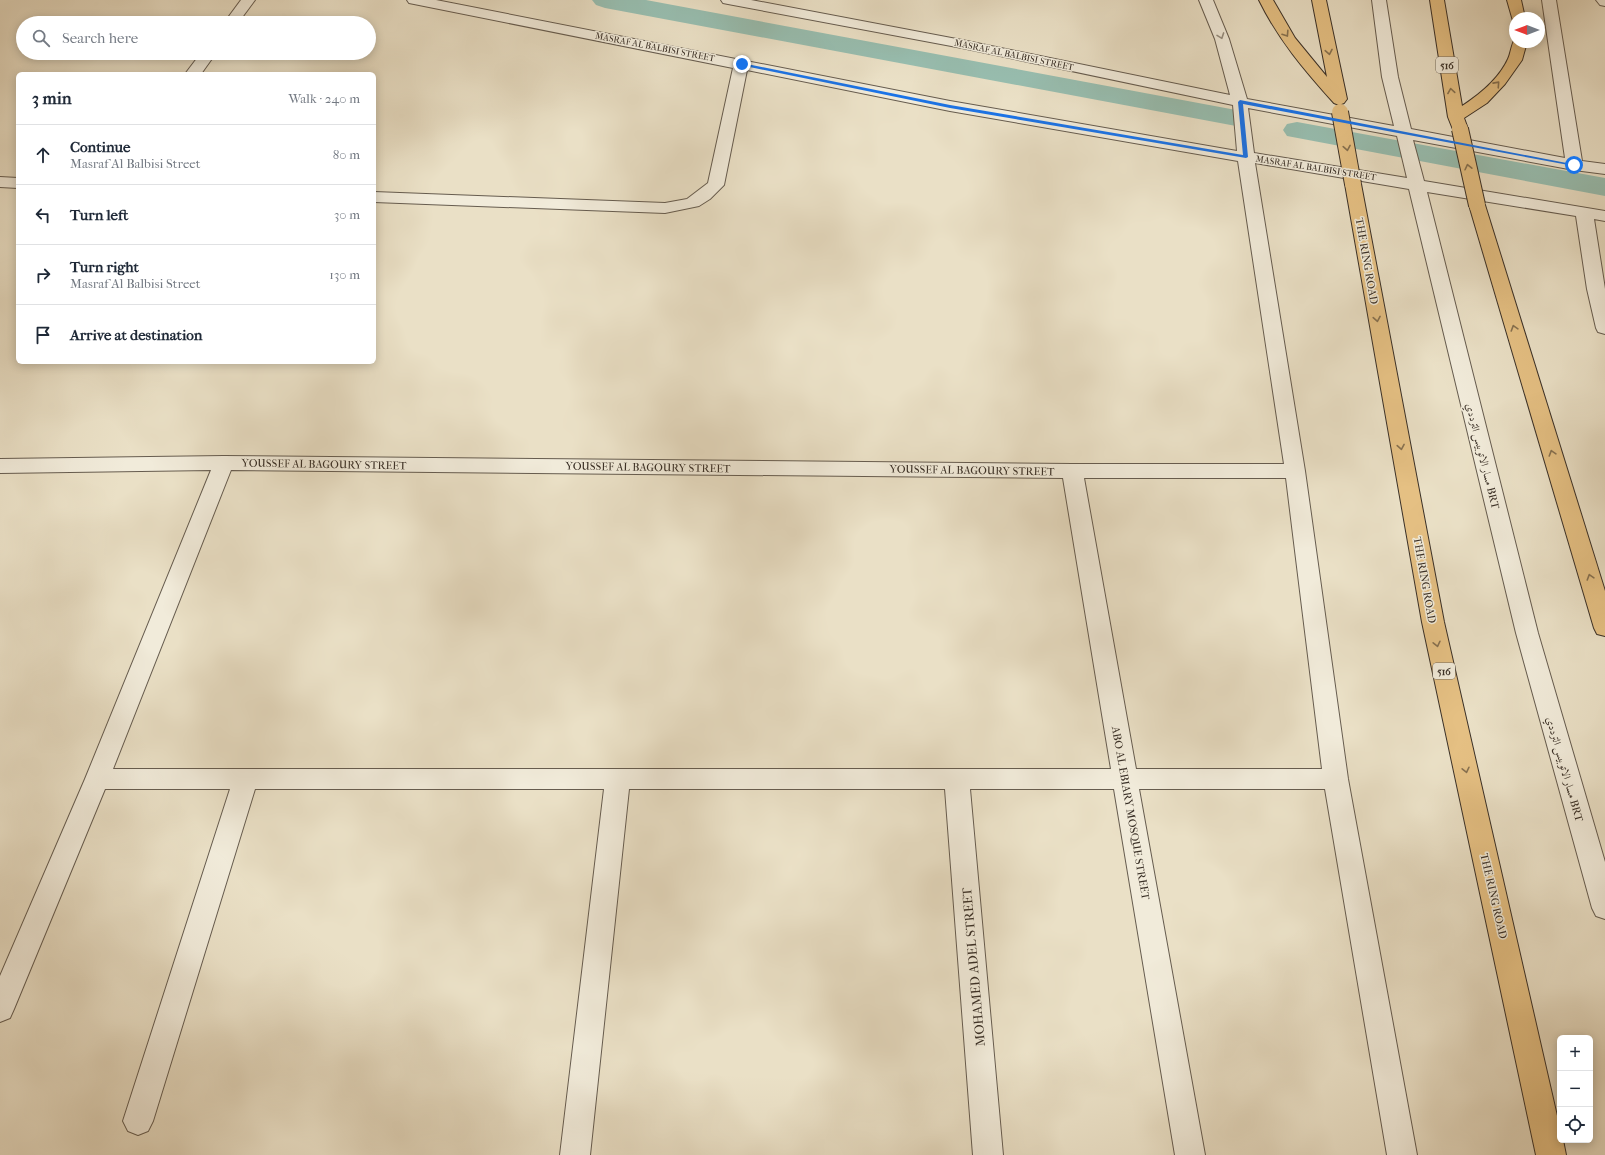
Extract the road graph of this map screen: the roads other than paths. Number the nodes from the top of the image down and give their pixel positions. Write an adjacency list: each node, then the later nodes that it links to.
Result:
1 (248, 0): 12 (street)
2 (414, 0): 15 (street, MASRAF AL BALBISI STREET)
3 (728, 0): 17 (street, MASRAF AL BALBISI STREET)
4 (1206, 0): 17 (street, one-way to 17)
5 (1266, 0): 18 (highway, one-way to 18)
6 (1319, 0): 18 (highway, THE RING ROAD / 516, one-way to 18)
7 (1379, 0): 40 (street, مسار الاتوبيس الترددي BRT)
8 (1437, 0): 19 (highway, 516, one-way to 8)
9 (1514, 0): 11 (highway)
10 (1549, 0): 21 (street)
11 (1517, 12)
12 (236, 16)
13 (1518, 48): 19 (highway, one-way to 13)
14 (204, 60): 16 (street)
15 (742, 64): 20 (street, MASRAF AL BALBISI STREET); 25 (street)
16 (195, 72)
17 (1240, 102): 20 (street); 21 (street, MASRAF AL BALBISI STREET)
18 (1340, 106): 47 (highway, THE RING ROAD / 516, one-way to 47, bridge)
19 (1458, 123): 33 (highway, 516, one-way to 19, bridge)
20 (1246, 157): 26 (street, MASRAF AL BALBISI STREET); 32 (street)
21 (1574, 165): 22 (street, MASRAF AL BALBISI STREET)
22 (1605, 169)
23 (0, 182): 24 (street)
24 (16, 183)
25 (376, 197)
26 (1584, 212): 27 (street, MASRAF AL BALBISI STREET); 28 (street)
27 (1605, 216)
28 (1605, 328)
29 (224, 463): 30 (street, YOUSSEF AL BAGOURY STREET); 31 (street, YOUSSEF AL BAGOURY STREET); 34 (street)
30 (0, 466)
31 (1072, 471): 32 (street, YOUSSEF AL BAGOURY STREET); 38 (street, ABO AL EBIARY MOSQUE STREET)
32 (1296, 472): 39 (street)
33 (1605, 628)
34 (97, 779): 35 (street); 41 (street)
35 (246, 779): 36 (street); 42 (street)
36 (618, 780): 37 (street); 43 (street)
37 (957, 780): 38 (street); 44 (street, MOHAMED ADEL STREET)
38 (1125, 780): 39 (street); 45 (street, ABO AL EBIARY MOSQUE STREET)
39 (1336, 780): 46 (street)
40 (1605, 908)
41 (0, 1009)
42 (138, 1121)
43 (575, 1155)
44 (988, 1155)
45 (1190, 1155)
46 (1402, 1155)
47 (1551, 1155)

